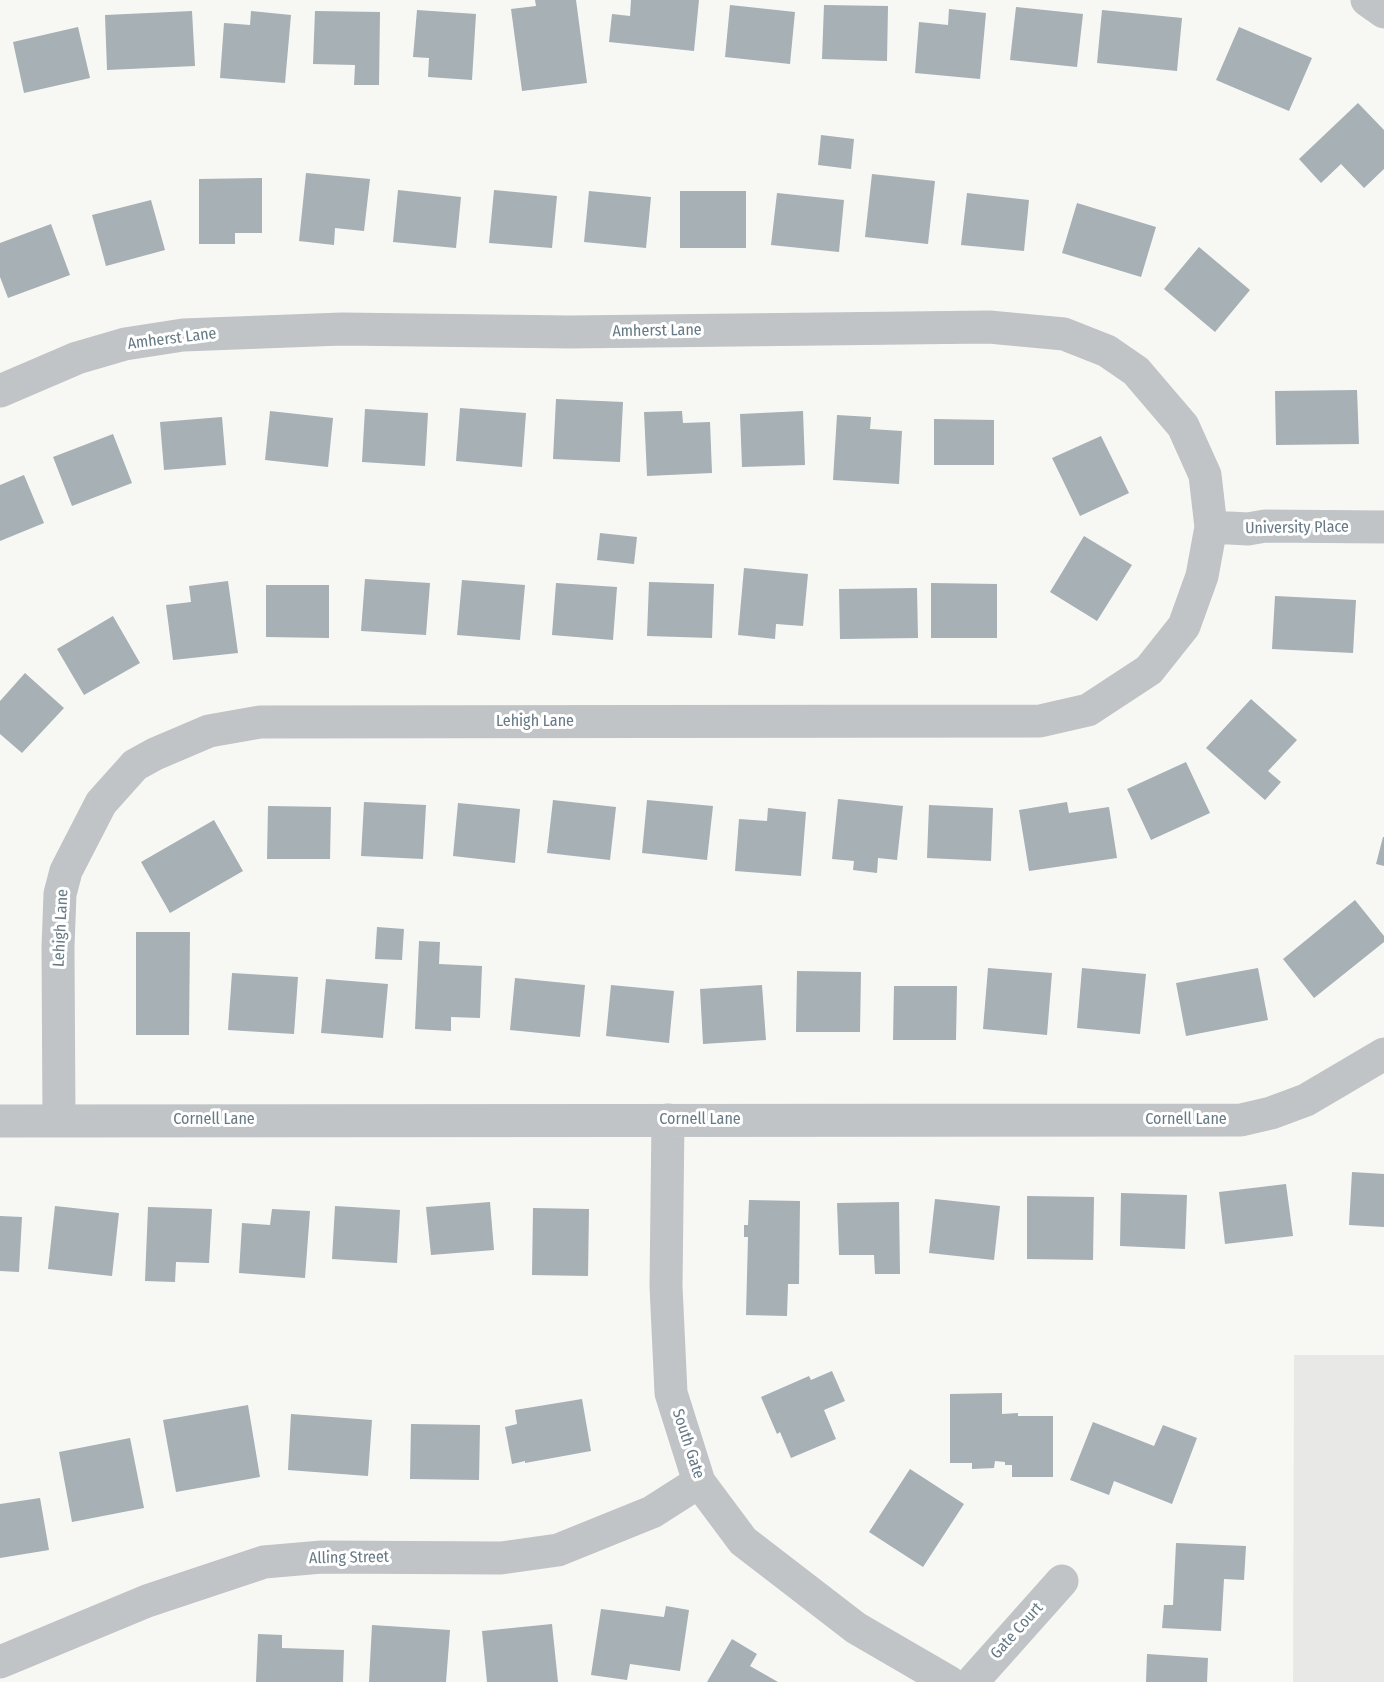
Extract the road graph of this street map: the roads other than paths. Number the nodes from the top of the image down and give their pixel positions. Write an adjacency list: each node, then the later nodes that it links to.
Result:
1 (1367, 0): 2 (street)
2 (1384, 12)
3 (0, 391): 4 (street, Amherst Lane)
4 (1210, 527): 5 (street, University Place); 7 (street, Lehigh Lane)
5 (1384, 527)
6 (1384, 1054): 8 (street, Cornell Lane)
7 (59, 1120): 8 (street, Cornell Lane); 9 (street, Cornell Lane)
8 (668, 1120): 10 (street, South Gate)
9 (0, 1121)
10 (699, 1482): 12 (street, Alling Street); 13 (street, South Gate)
11 (1062, 1581): 14 (street, Gate Court)
12 (0, 1662)
13 (949, 1682)
14 (972, 1682)

